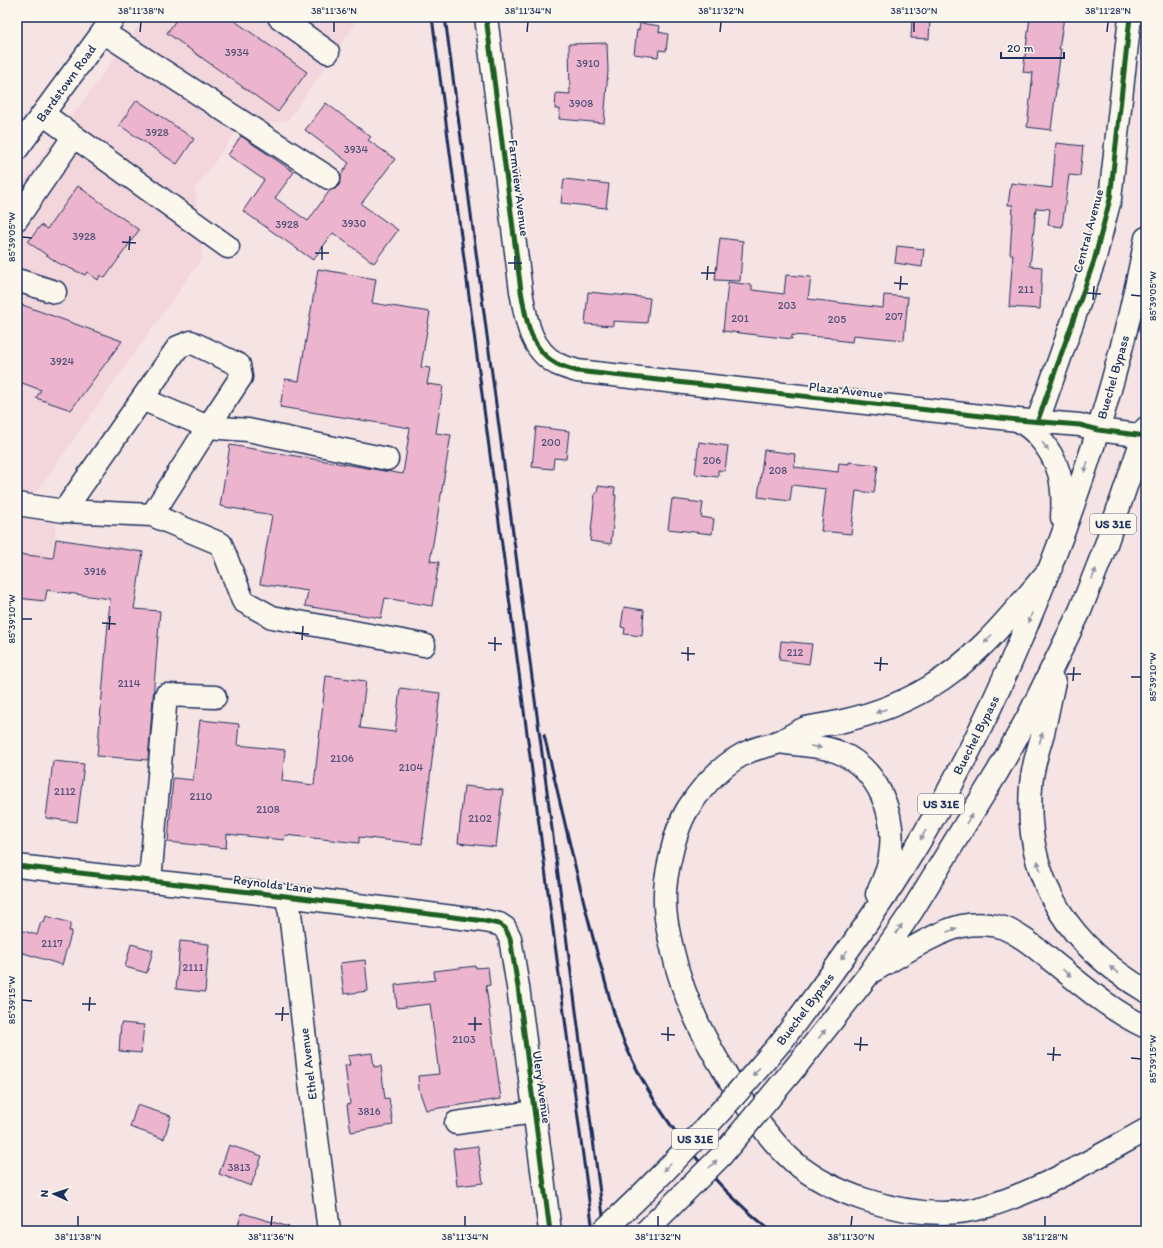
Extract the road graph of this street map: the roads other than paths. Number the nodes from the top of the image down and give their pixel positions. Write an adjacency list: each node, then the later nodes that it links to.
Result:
1 (279, 17): 5 (main road)
2 (486, 17): 15 (main road, Farmview Avenue)
3 (1130, 17): 17 (main road, Central Avenue)
4 (109, 24): 6 (main road, Bardstown Road); 9 (main road)
5 (328, 52)
6 (43, 114): 7 (main road); 8 (main road, Bardstown Road)
7 (74, 136): 10 (main road); 12 (main road)
8 (17, 149)
9 (329, 178)
10 (17, 219)
11 (1146, 238): 19 (main road, Buechel Bypass / US 31E)
12 (228, 247)
13 (17, 280): 14 (main road)
14 (55, 292)
15 (547, 356): 17 (main road, Plaza Avenue)
16 (142, 399): 18 (main road); 18 (main road); 23 (main road)
17 (1028, 420): 19 (main road, Plaza Avenue); 25 (main road, one-way to 25)
18 (208, 427): 21 (main road); 24 (main road)
19 (1098, 430): 20 (main road, Plaza Avenue); 25 (main road, Buechel Bypass / US 31E, one-way to 25)
20 (1145, 434): 28 (main road, US 31E, one-way to 20)
21 (387, 459)
22 (17, 504): 23 (main road)
23 (64, 511): 24 (main road)
24 (152, 516): 27 (main road)
25 (1060, 543): 26 (main road, Buechel Bypass / US 31E)
26 (1051, 568): 30 (main road, one-way to 30); 34 (main road, Buechel Bypass / US 31E, one-way to 34)
27 (424, 645)
28 (1060, 653): 36 (main road, US 31E, one-way to 28); 37 (main road, one-way to 28)
29 (215, 697): 32 (main road)
30 (777, 742): 34 (main road, one-way to 34); 41 (main road)
31 (17, 866): 32 (main road, Reynolds Lane)
32 (150, 881): 33 (main road, Reynolds Lane)
33 (286, 896): 35 (main road, Reynolds Lane); 42 (main road, Ethel Avenue)
34 (857, 938): 44 (main road, Buechel Bypass / US 31E, one-way to 44, bridge)
35 (511, 946): 39 (main road, Ulery Avenue)
36 (869, 974): 38 (main road, one-way to 38); 45 (main road, US 31E, one-way to 36, bridge)
37 (1146, 991)
38 (1146, 1027)
39 (534, 1112): 40 (main road); 43 (main road, Ulery Avenue)
40 (456, 1123)
41 (1146, 1130)
42 (329, 1231)
43 (550, 1231)
44 (603, 1231)
45 (646, 1231)

